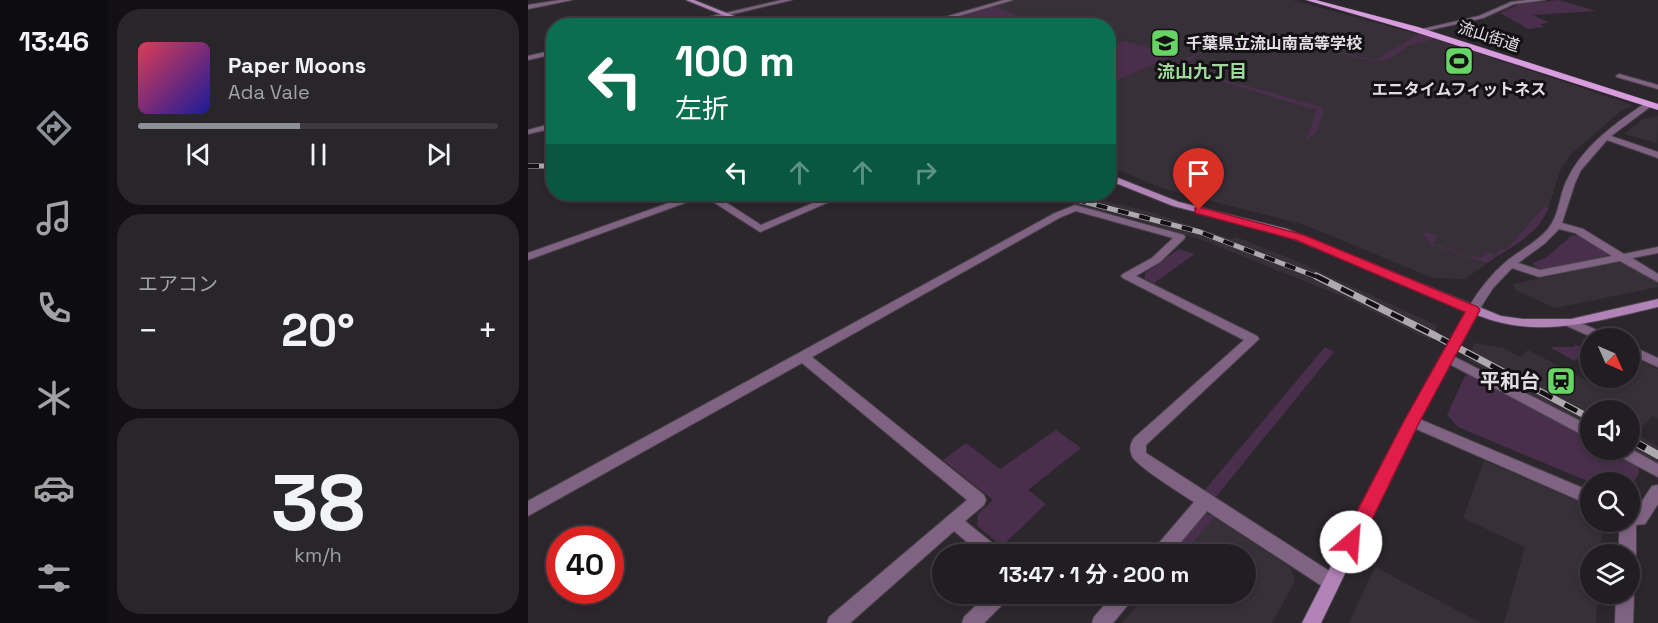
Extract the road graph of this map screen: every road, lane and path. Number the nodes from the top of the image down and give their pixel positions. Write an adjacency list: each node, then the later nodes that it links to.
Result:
1 (568, 0): 7 (street)
2 (689, 0): 8 (street)
3 (789, 0): 8 (street)
4 (1010, 0): 11 (street)
5 (1309, 0): 12 (main road, 流山街道)
6 (1542, 0): 12 (street)
7 (528, 7)
8 (726, 14): 9 (street); 10 (street)
9 (708, 18)
10 (736, 18)
11 (946, 18)
12 (1421, 30): 17 (main road, 流山街道)
13 (546, 54): 14 (street)
14 (528, 57)
15 (1619, 76): 16 (street)
16 (1658, 87)
17 (1655, 104): 20 (street)
18 (546, 127): 19 (street)
19 (528, 132)
20 (1606, 137): 21 (street); 26 (street)
21 (1658, 155)
22 (1116, 180): 33 (street)
23 (681, 201): 28 (street)
24 (717, 201): 25 (street)
25 (826, 201)
26 (1557, 225): 29 (street); 30 (street)
27 (1658, 250): 29 (street)
28 (528, 257)
29 (1622, 257): 30 (street); 31 (street)
30 (1511, 264): 33 (street)
31 (1658, 279)
32 (1658, 303): 34 (street)
33 (1473, 310): 34 (street); 38 (street)
34 (1571, 323): 35 (street)
35 (1582, 328)
36 (1640, 354): 39 (street)
37 (802, 356): 46 (street); 47 (street); 49 (street)
38 (1447, 357): 40 (street); 41 (street)
39 (1658, 363)
40 (1412, 421): 45 (street); 52 (street)
41 (1580, 428)
42 (1638, 460): 43 (street)
43 (1658, 471)
44 (1658, 491): 48 (street)
45 (1580, 494)
46 (1205, 501): 51 (street); 52 (street)
47 (528, 509)
48 (1640, 518)
49 (954, 521): 50 (street); 56 (street)
50 (982, 544)
51 (1168, 544)
52 (1331, 582): 59 (street)
53 (990, 604): 57 (street)
54 (1117, 604): 58 (street)
55 (1625, 604): 60 (street)
56 (836, 623)
57 (971, 623)
58 (1101, 623)
59 (1311, 623)
60 (1624, 623)

